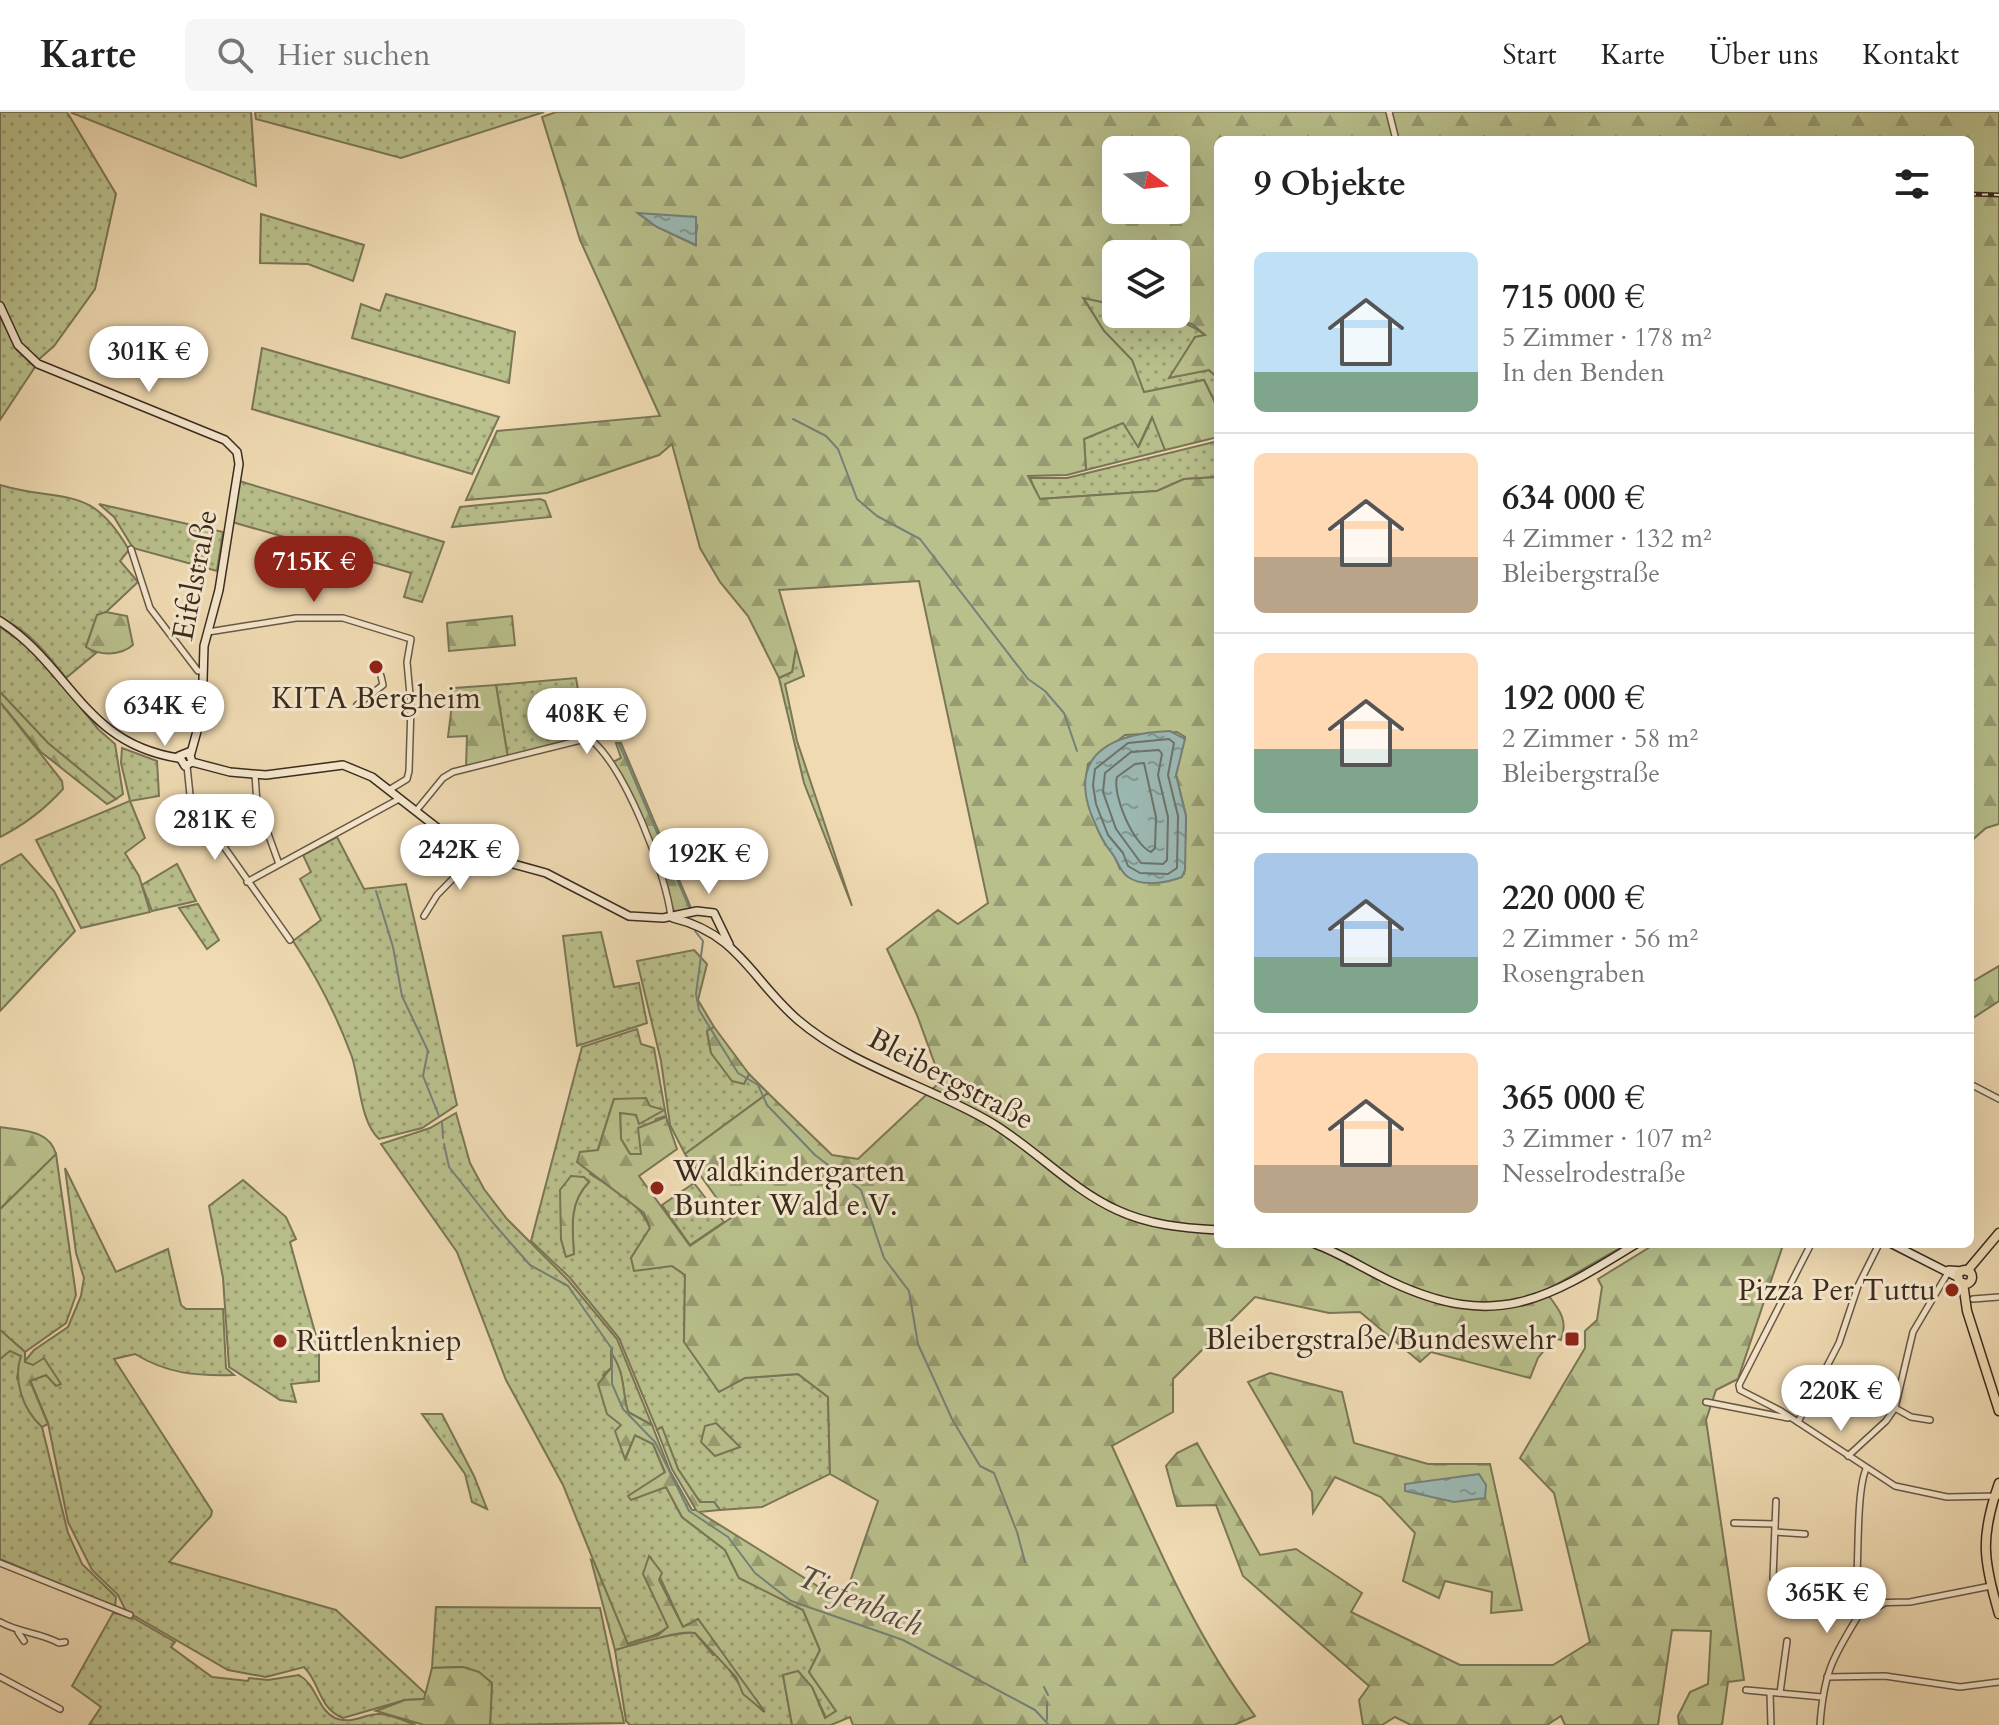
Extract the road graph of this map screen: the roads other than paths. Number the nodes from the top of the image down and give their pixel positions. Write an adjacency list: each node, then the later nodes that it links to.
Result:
1 (1389, 112): 2 (street)
2 (1395, 136)
3 (0, 306): 6 (street, Eifelstraße)
4 (131, 549): 7 (street)
5 (0, 621): 10 (street)
6 (208, 632): 7 (street, Eifelstraße); 13 (street)
7 (203, 671): 11 (street, Eifelstraße)
8 (381, 676): 9 (street)
9 (357, 705)
10 (178, 758): 11 (street); 11 (street)
11 (192, 761): 12 (street); 18 (street)
12 (255, 775): 13 (street); 17 (street)
13 (388, 790): 14 (street)
14 (399, 799): 15 (street); 17 (street)
15 (416, 811): 16 (street); 21 (street)
16 (477, 854): 20 (street); 21 (street)
17 (279, 864): 18 (street)
18 (247, 882): 25 (street)
19 (697, 911): 21 (street); 22 (street); 23 (street)
20 (424, 916)
21 (671, 918): 22 (street, Bleibergstraße)
22 (694, 923): 24 (street, Bleibergstraße)
23 (724, 930): 24 (street); 26 (street, Bleibergstraße)
24 (713, 932): 26 (street, Bleibergstraße)
25 (290, 940)
26 (729, 944): 29 (street, Bleibergstraße)
27 (1974, 1086): 28 (street)
28 (1999, 1099)
29 (1214, 1230)
30 (1999, 1233): 37 (main road)
31 (1323, 1248): 32 (street)
32 (1629, 1248)
33 (1809, 1248): 43 (street)
34 (1877, 1248): 43 (street)
35 (1901, 1248): 36 (street)
36 (1949, 1270): 37 (street); 41 (street)
37 (1965, 1277): 39 (main road)
38 (1999, 1297): 39 (street)
39 (1969, 1301): 42 (main road)
40 (1706, 1402): 43 (street)
41 (1895, 1408): 44 (street); 45 (street)
42 (1999, 1411)
43 (1796, 1420): 45 (street)
44 (1930, 1420)
45 (1848, 1456): 46 (street)
46 (1866, 1469): 48 (street); 56 (street)
47 (1999, 1483): 48 (main road)
48 (1997, 1496): 55 (main road)
49 (1776, 1501): 51 (street)
50 (1734, 1523): 51 (street)
51 (1775, 1524): 52 (street)
52 (1775, 1532): 53 (street); 56 (street)
53 (1805, 1534)
54 (1, 1566): 59 (street)
55 (1991, 1586): 57 (street); 58 (main road)
56 (1856, 1594): 57 (street)
57 (1862, 1610): 66 (street)
58 (1999, 1614)
59 (130, 1615)
60 (0, 1622): 61 (street)
61 (17, 1632): 62 (street); 64 (street)
62 (24, 1641)
63 (1787, 1641): 70 (street)
64 (65, 1642)
65 (0, 1677): 72 (street)
66 (1827, 1677): 67 (street); 71 (street)
67 (1999, 1682)
68 (1746, 1690): 69 (street)
69 (1770, 1693): 70 (street); 73 (street)
70 (1780, 1693): 71 (street)
71 (1822, 1697): 74 (street)
72 (60, 1709)
73 (1771, 1725)
74 (1820, 1725)

